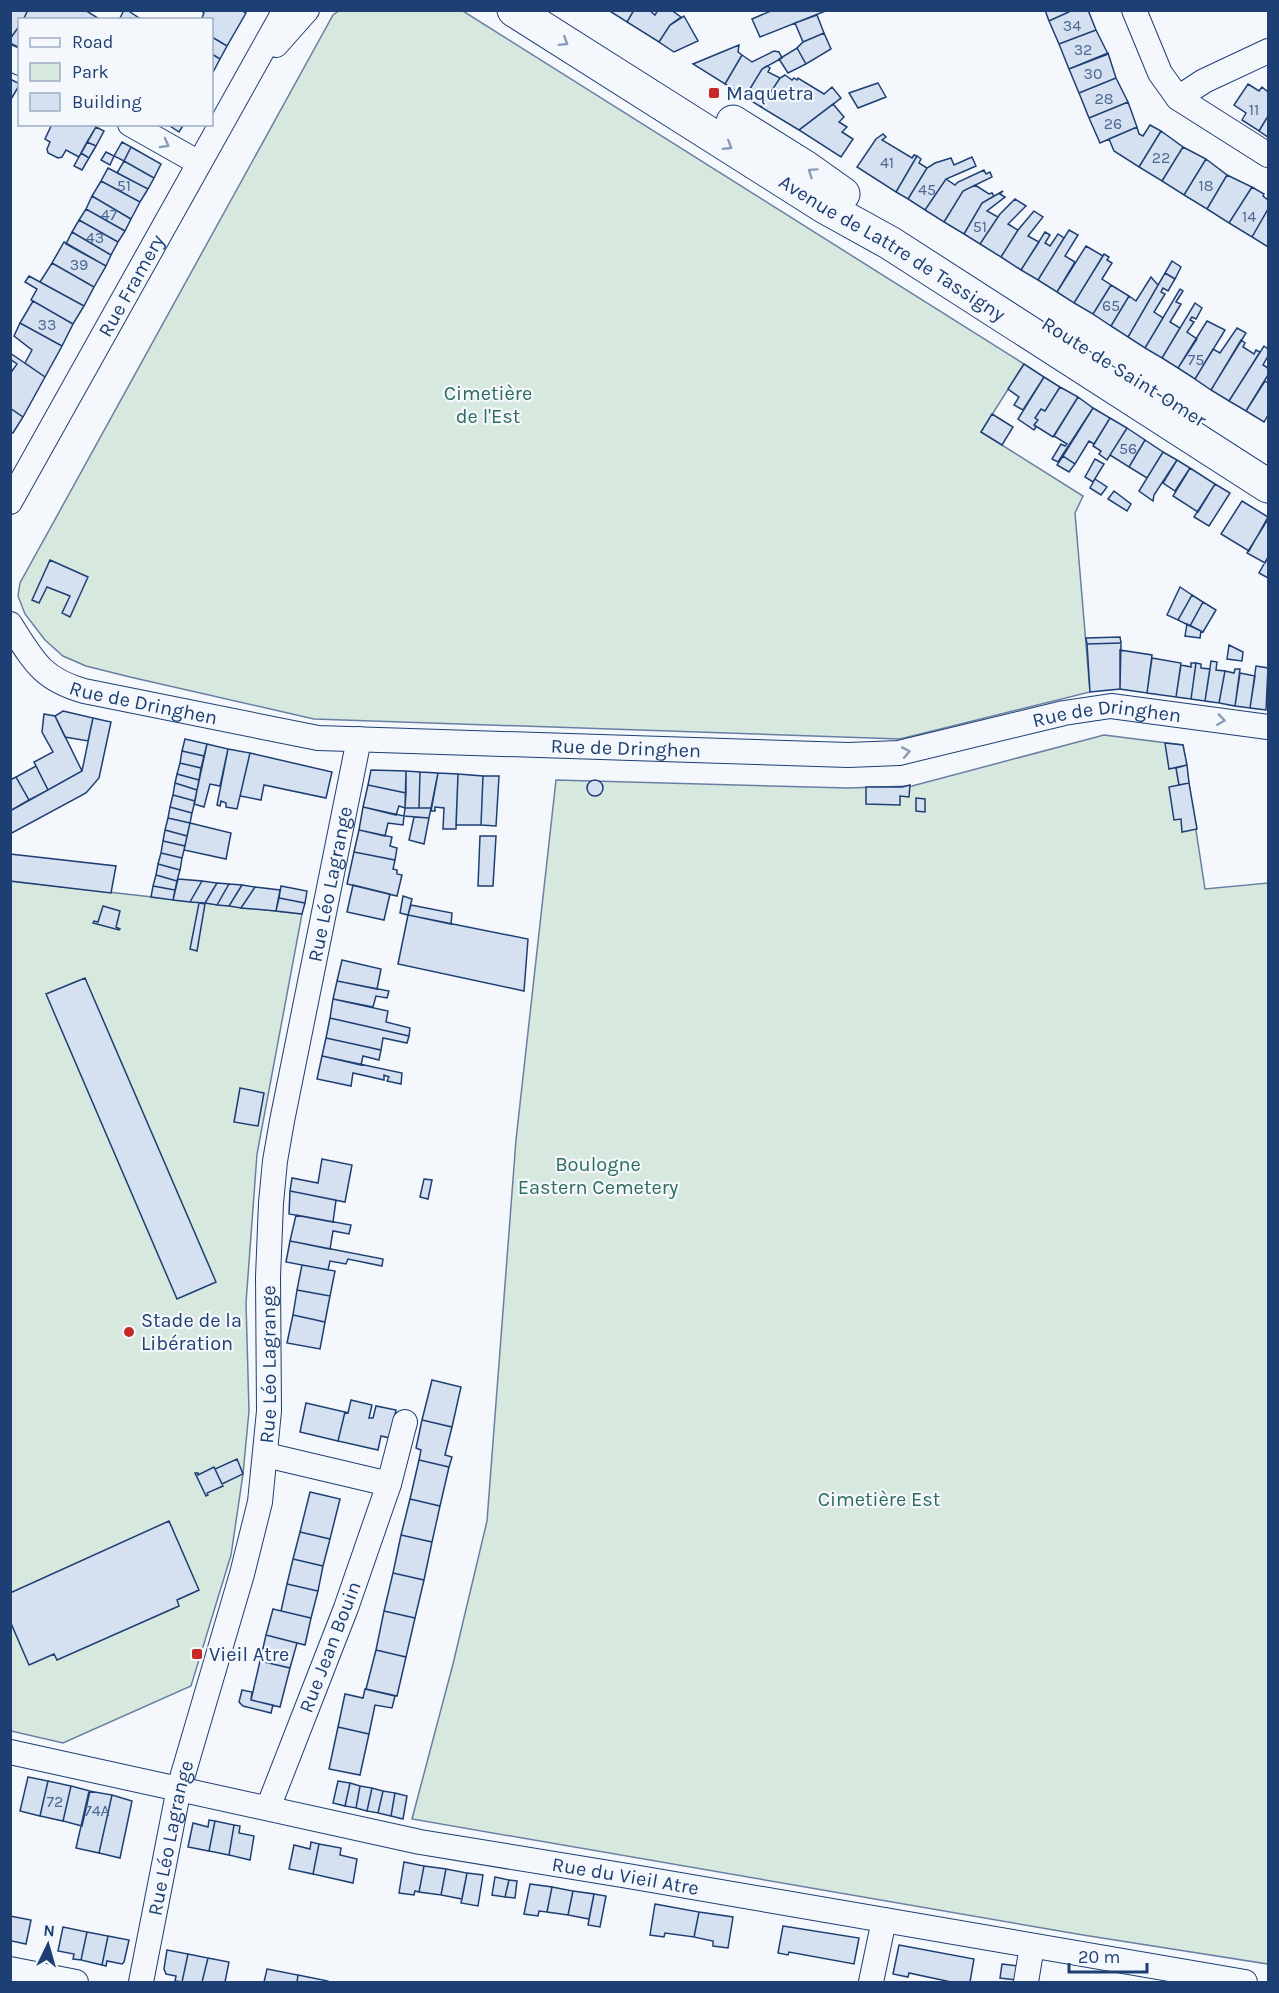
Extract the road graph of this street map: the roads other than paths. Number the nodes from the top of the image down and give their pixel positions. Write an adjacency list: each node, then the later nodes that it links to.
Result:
1 (285, 10): 7 (street, Rue Framery)
2 (307, 10): 7 (street, Rue Framery)
3 (514, 10): 13 (main road, Avenue de Lattre de Tassigny, one-way to 13)
4 (555, 10): 12 (main road, Route de Saint-Omer, one-way to 4)
5 (1134, 10): 8 (street)
6 (1269, 51): 8 (street)
7 (250, 69): 11 (street, Rue Framery)
8 (1178, 98): 10 (street)
9 (134, 126): 11 (street, one-way to 11)
10 (1269, 155)
11 (199, 163): 14 (street, Rue Framery)
12 (1269, 462)
13 (1269, 486)
14 (10, 502)
15 (10, 624): 17 (street, Rue de Dringhen)
16 (1269, 727): 17 (street, Rue de Dringhen, one-way to 16)
17 (359, 740): 19 (street, Rue Léo Lagrange)
18 (405, 1422): 20 (street, Rue Jean Bouin)
19 (266, 1455): 20 (street); 22 (street, Rue Léo Lagrange)
20 (388, 1484): 23 (street, Rue Jean Bouin)
21 (10, 1752): 22 (street, Rue du Vieil Atre)
22 (179, 1788): 23 (street, Rue du Vieil Atre); 28 (street, Rue Léo Lagrange)
23 (268, 1808): 24 (street, Rue du Vieil Atre)
24 (884, 1920): 25 (street, Rue du Vieil Atre); 29 (street)
25 (1032, 1946): 30 (street); 31 (street, Rue du Vieil Atre)
26 (10, 1970): 27 (street)
27 (76, 1983)
28 (141, 1983)
29 (871, 1983)
30 (1026, 1983)
31 (1245, 1983)

